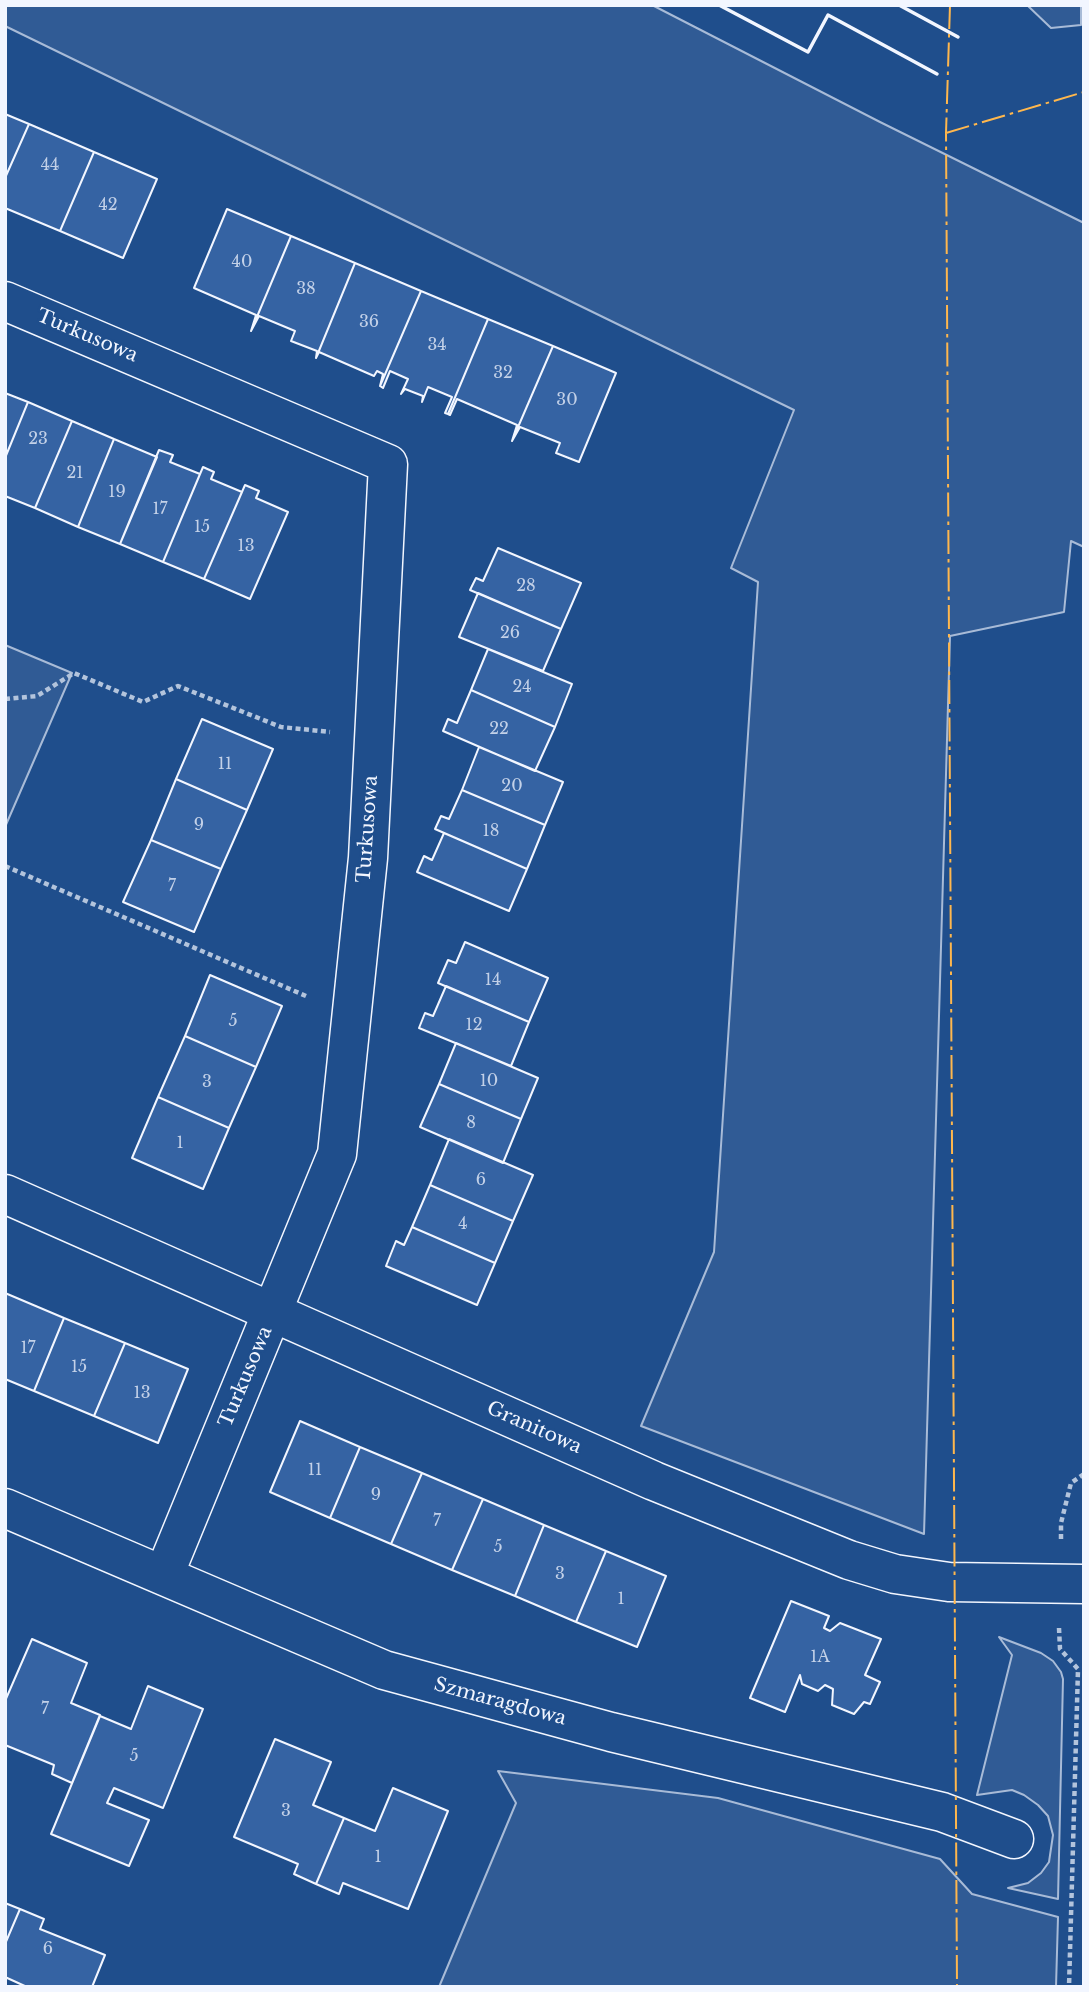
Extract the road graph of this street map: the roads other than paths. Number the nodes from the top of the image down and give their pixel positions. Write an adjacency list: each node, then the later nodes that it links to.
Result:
1 (5, 301): 3 (street, Turkusowa)
2 (5, 1194): 3 (street, Granitowa)
3 (273, 1313): 5 (street, Turkusowa); 6 (street, Granitowa)
4 (5, 1508): 5 (street, Szmaragdowa)
5 (164, 1576): 7 (street, Szmaragdowa)
6 (1084, 1584)
7 (1013, 1839)

